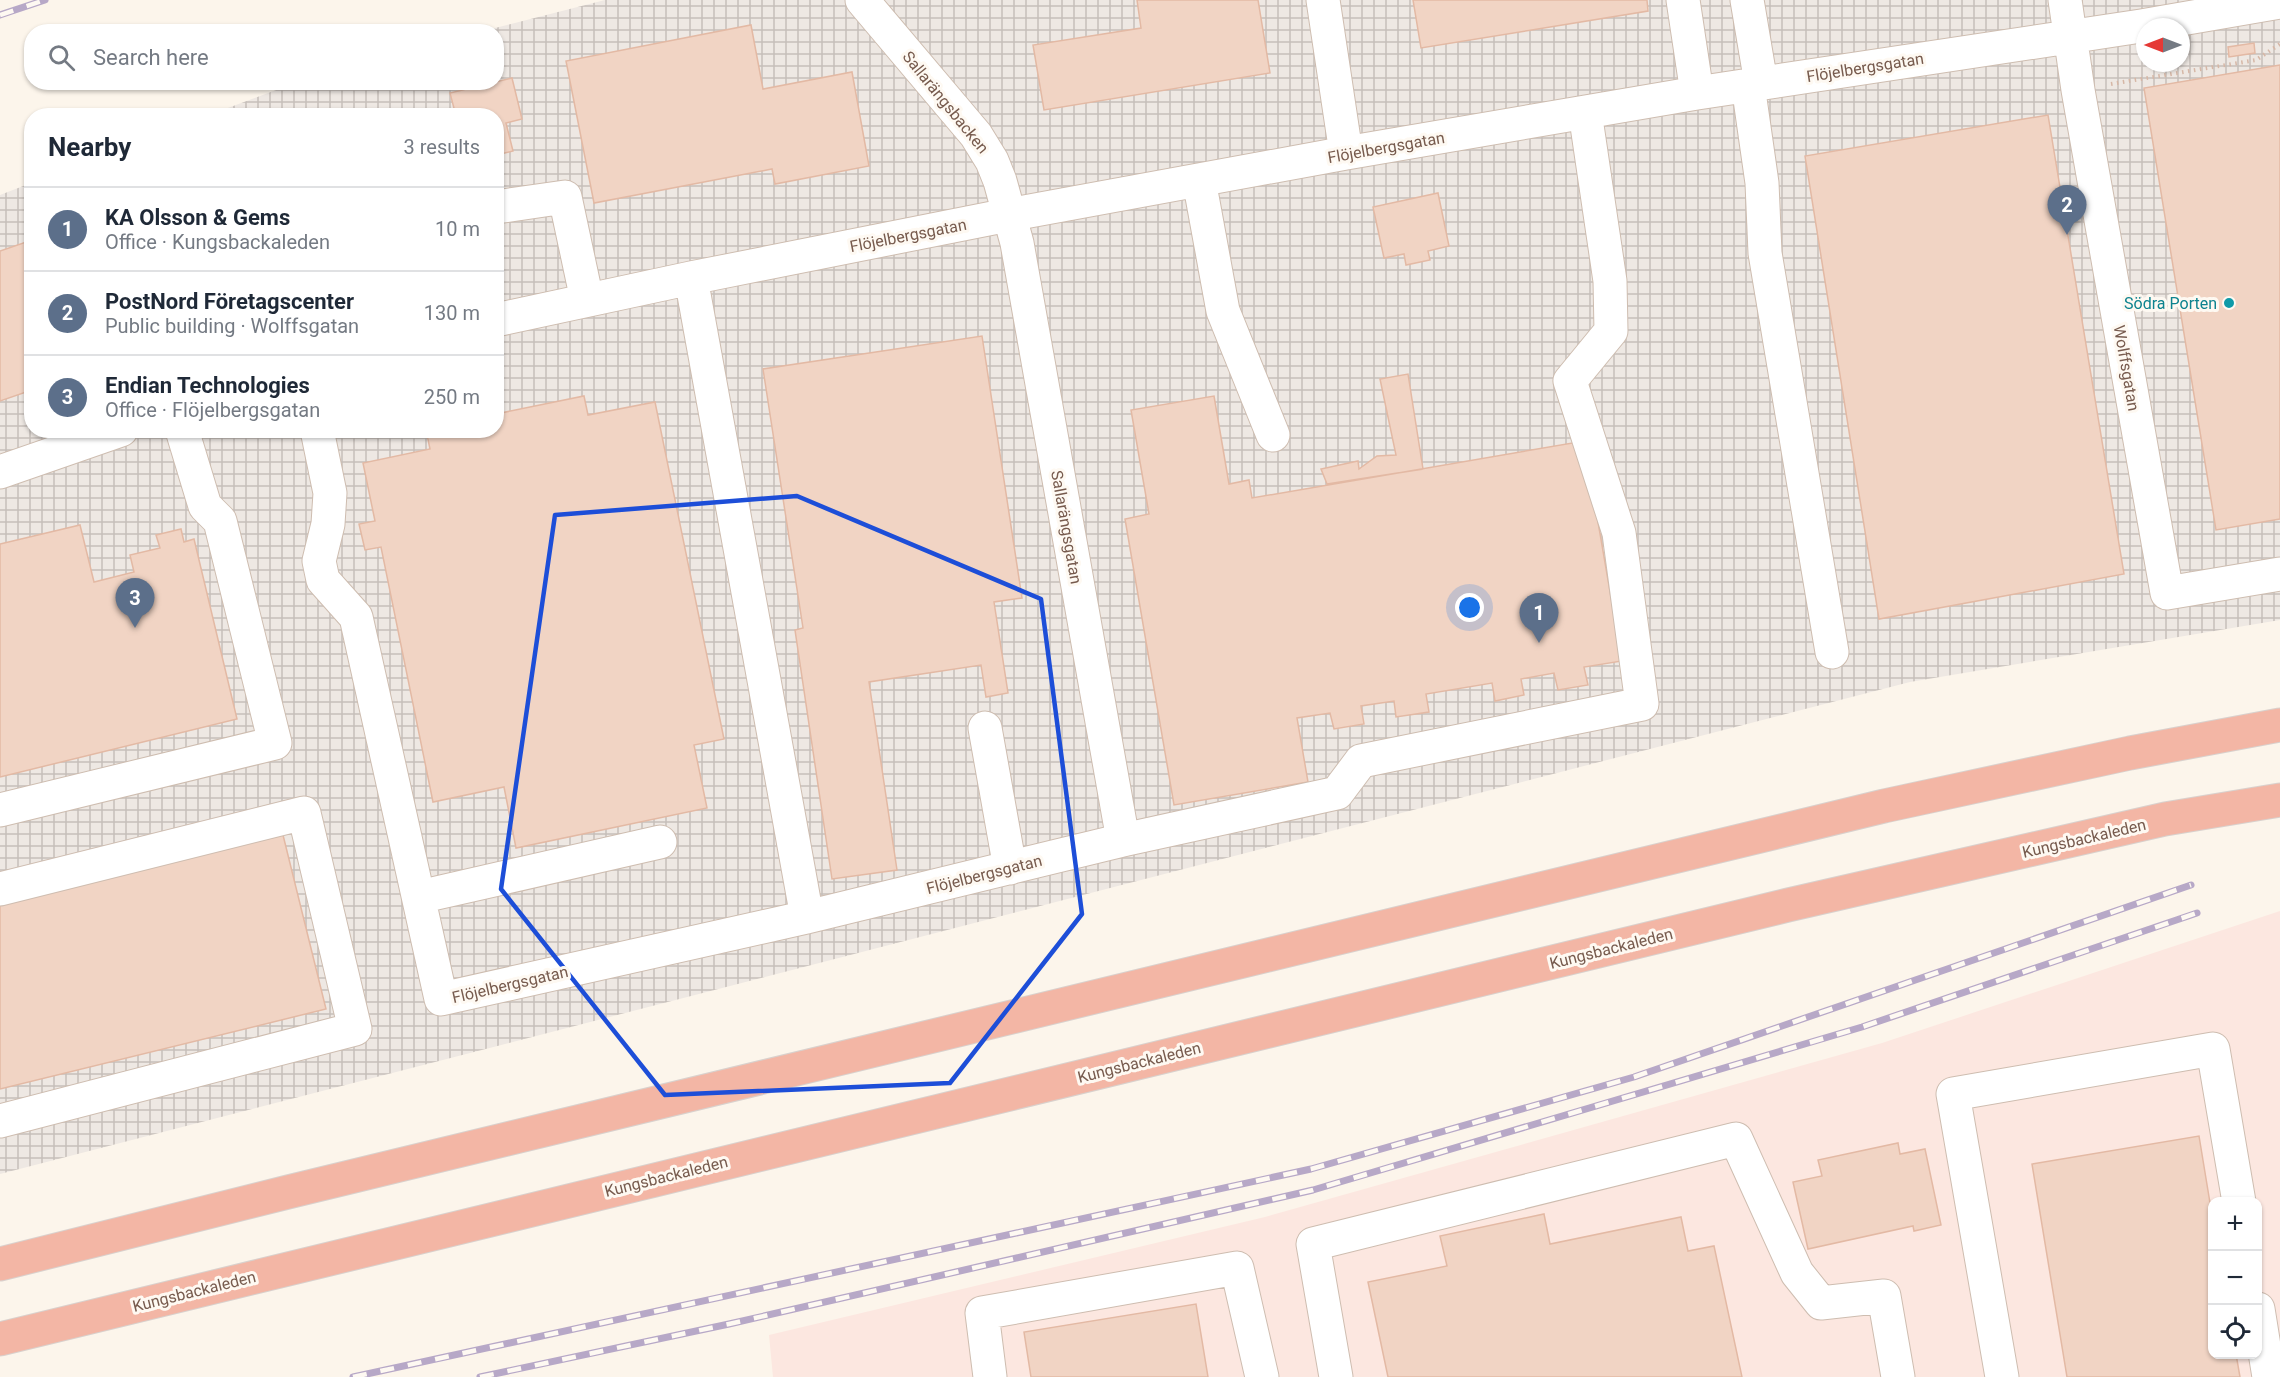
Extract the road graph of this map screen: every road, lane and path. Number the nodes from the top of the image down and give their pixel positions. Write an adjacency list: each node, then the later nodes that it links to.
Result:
1 (862, 0): 16 (street, Sallarängsbacken)
2 (1323, 0): 13 (street)
3 (1683, 0): 11 (street)
4 (1747, 0): 9 (street)
5 (2065, 0): 7 (street, Wolffsgatan)
6 (2280, 2): 7 (street, Flöjelbergsgatan)
7 (2069, 37): 9 (street, Flöjelbergsgatan); 10 (street, Wolffsgatan)
8 (2280, 44): 10 (path)
9 (1754, 84): 11 (street, Flöjelbergsgatan); 26 (street)
10 (2078, 90): 25 (street, Wolffsgatan)
11 (1697, 93): 12 (street, Flöjelbergsgatan)
12 (1585, 112): 13 (street, Flöjelbergsgatan); 31 (street, Flöjelbergsgatan)
13 (1346, 153): 14 (street, Flöjelbergsgatan)
14 (1198, 180): 16 (street, Flöjelbergsgatan); 20 (street)
15 (504, 206): 18 (street)
16 (1008, 215): 17 (street, Flöjelbergsgatan); 31 (street, Sallarängsgatan)
17 (691, 278): 18 (street, Flöjelbergsgatan); 36 (street)
18 (587, 300): 19 (street, Flöjelbergsgatan)
19 (504, 318)
20 (1273, 435)
21 (98, 438): 24 (street)
22 (184, 438): 30 (street)
23 (319, 438): 35 (street, Flöjelbergsgatan)
24 (0, 472)
25 (2280, 574)
26 (1832, 652)
27 (2280, 725): 39 (highway)
28 (985, 728): 33 (street)
29 (2280, 800): 41 (highway, Kungsbackaleden)
30 (0, 810)
31 (1123, 840): 33 (street, Flöjelbergsgatan)
32 (660, 842): 35 (street)
33 (1010, 868): 36 (street, Flöjelbergsgatan)
34 (0, 889): 37 (street)
35 (419, 897): 36 (street, Flöjelbergsgatan)
36 (807, 917)
37 (0, 1121)
38 (2238, 1197): 46 (street)
39 (0, 1264)
40 (2262, 1334): 47 (street)
41 (0, 1339)
42 (990, 1377): 43 (street)
43 (1262, 1377)
44 (1336, 1377): 45 (street)
45 (1898, 1377)
46 (2002, 1377)
47 (2269, 1377)

